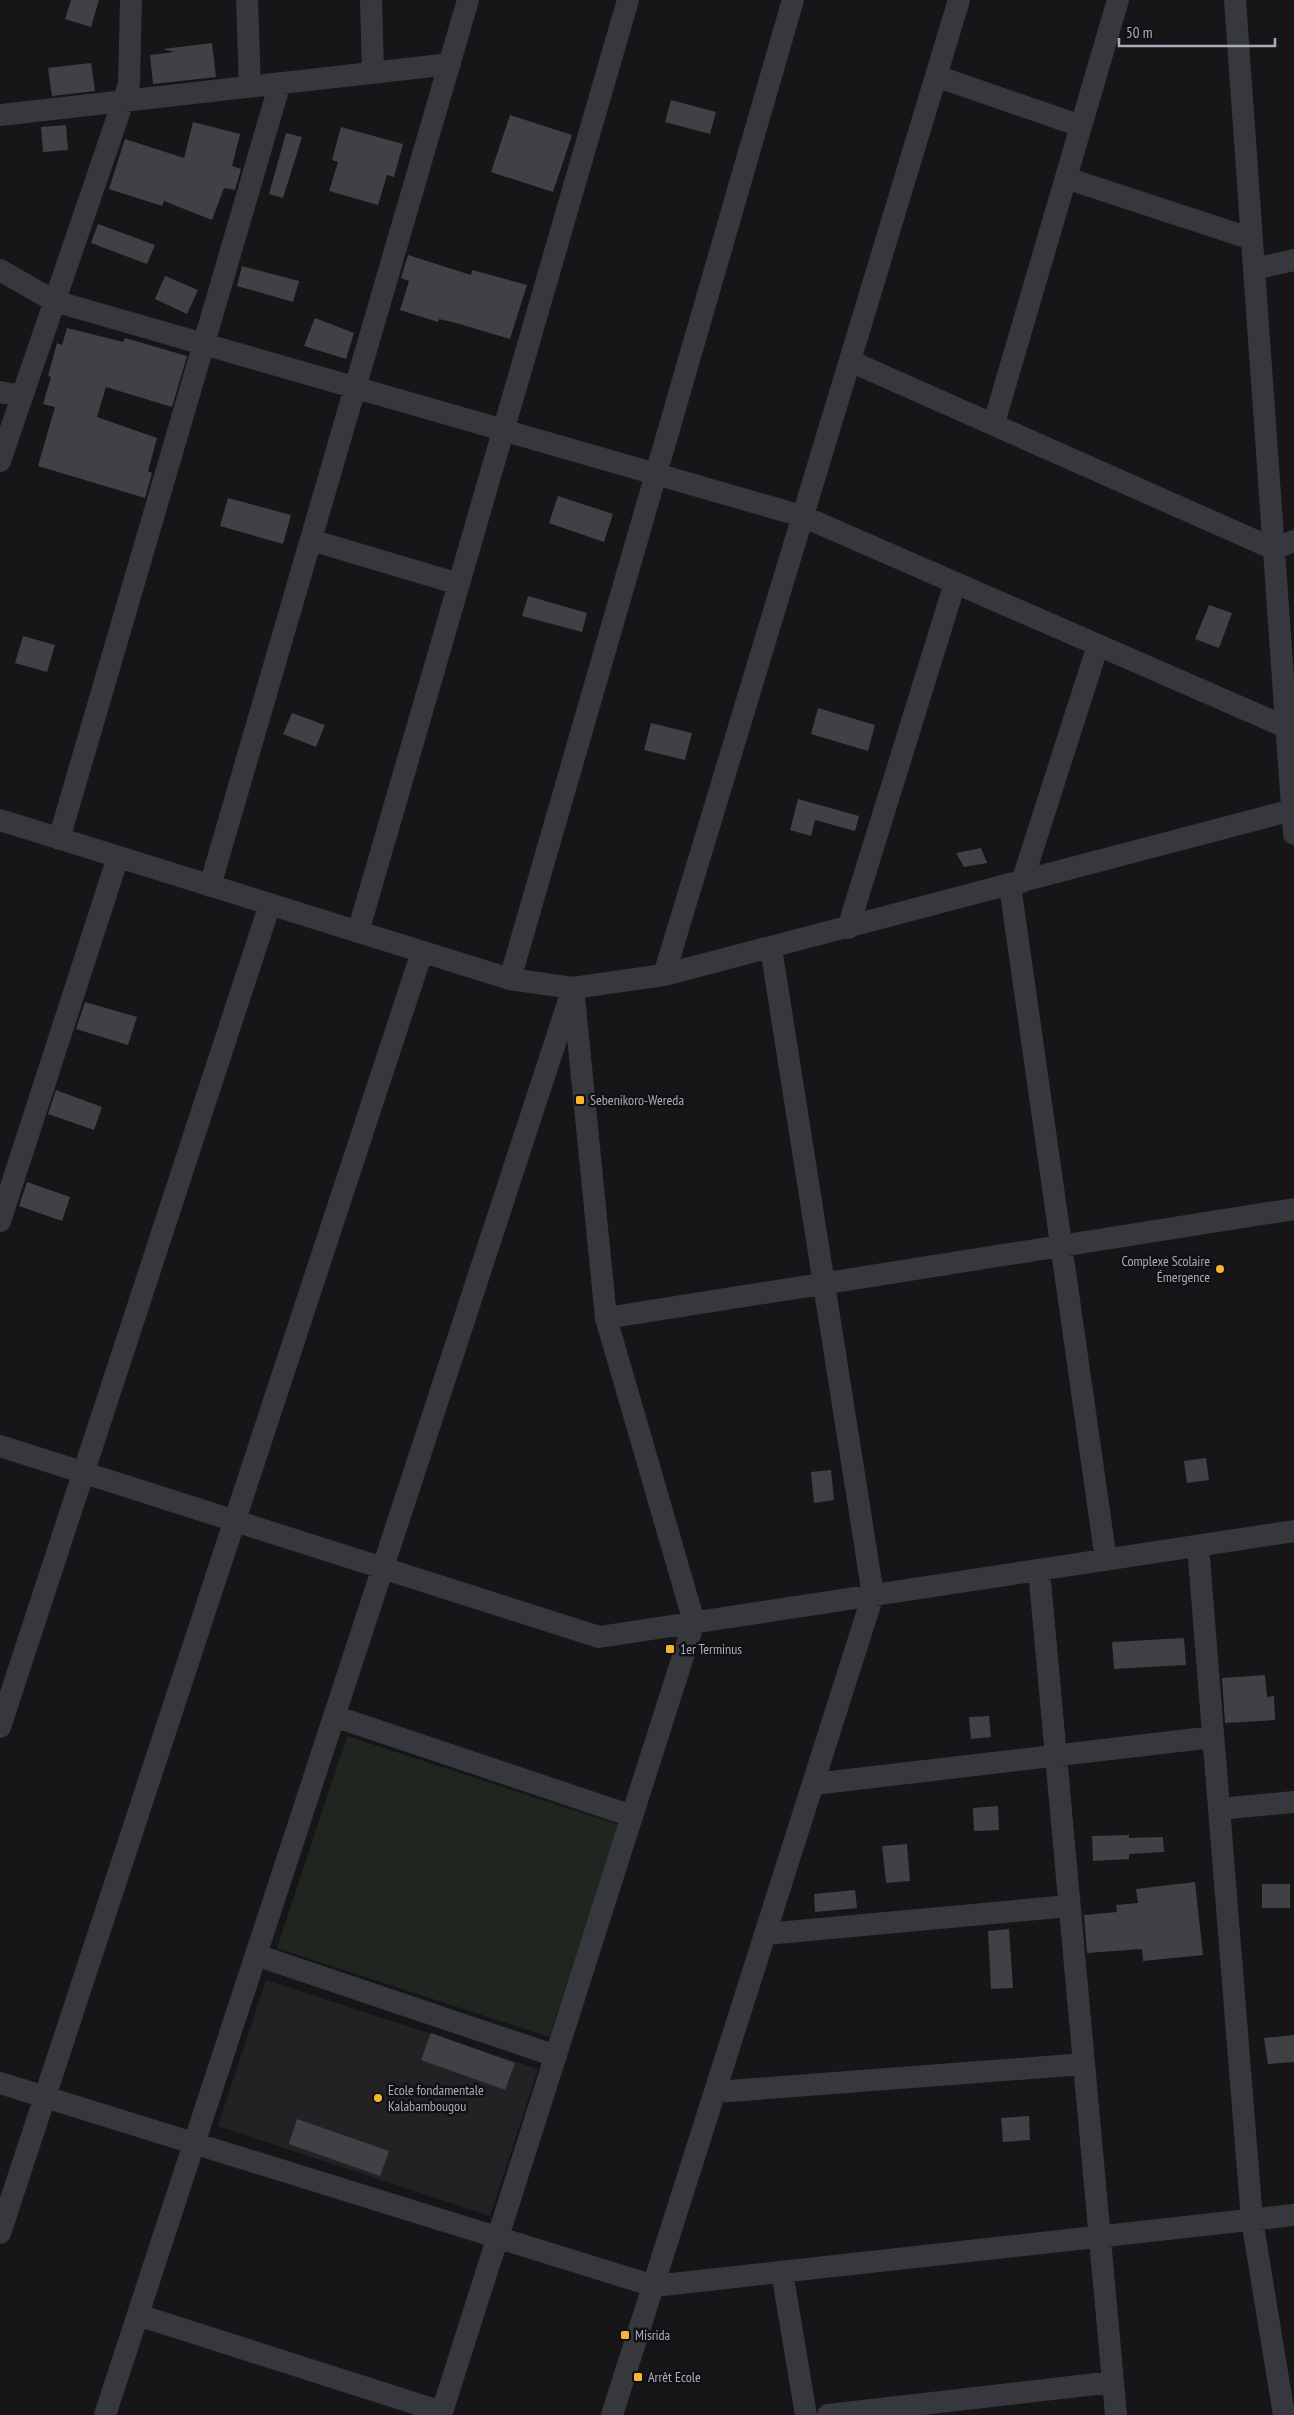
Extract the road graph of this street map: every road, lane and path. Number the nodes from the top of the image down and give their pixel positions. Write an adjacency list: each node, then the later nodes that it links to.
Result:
1 (131, 0): 15 (street)
2 (247, 0): 14 (street)
3 (371, 0): 11 (street)
4 (468, 0): 10 (street)
5 (628, 0): 30 (street)
6 (794, 0): 32 (street)
7 (959, 0): 12 (street)
8 (1118, 0): 17 (street)
9 (1235, 0): 19 (street)
10 (450, 64): 11 (street); 26 (street)
11 (373, 73): 13 (street)
12 (936, 76): 17 (street); 25 (street)
13 (280, 83): 14 (street); 24 (street)
14 (250, 87): 15 (street)
15 (124, 101): 16 (street); 23 (street)
16 (0, 115)
17 (1081, 126): 18 (street)
18 (1066, 178): 19 (street); 29 (street)
19 (1252, 239): 21 (street)
20 (1294, 260): 21 (street)
21 (1254, 269): 35 (street)
22 (0, 270): 23 (street)
23 (54, 301): 24 (street); 28 (street)
24 (203, 344): 26 (street); 43 (street)
25 (850, 361): 29 (street); 33 (street)
26 (356, 388): 30 (street); 34 (street)
27 (0, 392): 28 (street)
28 (22, 396): 31 (street)
29 (994, 423): 35 (street)
30 (503, 430): 32 (street); 37 (street)
31 (0, 461)
32 (656, 474): 33 (street); 53 (street)
33 (802, 516): 36 (street); 52 (street)
34 (311, 540): 37 (street); 46 (street)
35 (1284, 545): 39 (street)
36 (955, 583): 38 (street); 48 (street)
37 (459, 584): 49 (street)
38 (1098, 645): 39 (street); 45 (street)
39 (1286, 727): 40 (street)
40 (1292, 769): 42 (street)
41 (0, 820): 43 (street)
42 (1293, 821): 45 (street)
43 (59, 839): 44 (street)
44 (118, 857): 46 (street); 56 (street)
45 (1016, 884): 48 (street); 57 (street)
46 (210, 886): 47 (street)
47 (270, 904): 49 (street); 61 (street)
48 (848, 928): 50 (street)
49 (358, 932): 51 (street)
50 (771, 948): 52 (street); 58 (street)
51 (422, 952): 53 (street); 62 (street)
52 (664, 975): 54 (street)
53 (510, 980): 54 (street)
54 (574, 988): 59 (street); 66 (street)
55 (1294, 1209): 57 (street)
56 (0, 1220)
57 (1061, 1246): 58 (street); 65 (street)
58 (824, 1283): 59 (street); 68 (street)
59 (606, 1318): 69 (street)
60 (0, 1446): 61 (street)
61 (83, 1473): 62 (street); 71 (street)
62 (234, 1521): 66 (street); 85 (street)
63 (1294, 1532): 64 (street)
64 (1198, 1546): 65 (street); 72 (street)
65 (1106, 1560): 67 (street)
66 (383, 1568): 69 (street); 70 (street)
67 (1039, 1570): 68 (street); 73 (street)
68 (874, 1595): 69 (street); 74 (street)
69 (694, 1622): 77 (street)
70 (334, 1716): 77 (street); 80 (street)
71 (0, 1726)
72 (1213, 1737): 73 (street); 76 (street)
73 (1056, 1756): 74 (street); 78 (street)
74 (814, 1784): 79 (street)
75 (1294, 1802): 76 (street)
76 (1219, 1809): 88 (street)
77 (632, 1816): 81 (street)
78 (1070, 1906): 79 (street); 82 (street)
79 (766, 1934): 84 (street)
80 (256, 1954): 81 (street); 86 (street)
81 (556, 2056): 90 (street)
82 (1084, 2064): 84 (street); 91 (street)
83 (0, 2083): 85 (street)
84 (716, 2092): 93 (street)
85 (45, 2097): 86 (street); 89 (street)
86 (194, 2143): 90 (street); 94 (street)
87 (1294, 2215): 88 (street)
88 (1252, 2220): 91 (street); 102 (street)
89 (0, 2233)
90 (498, 2238): 93 (street); 96 (street)
91 (1100, 2238): 92 (street); 95 (street)
92 (782, 2272): 93 (street); 99 (street)
93 (654, 2286): 98 (street)
94 (138, 2315): 96 (street); 97 (street)
95 (1113, 2382): 100 (street); 101 (street)
96 (442, 2413)
97 (105, 2415)
98 (612, 2415)
99 (806, 2415)
100 (828, 2415)
101 (1116, 2415)
102 (1284, 2415)

